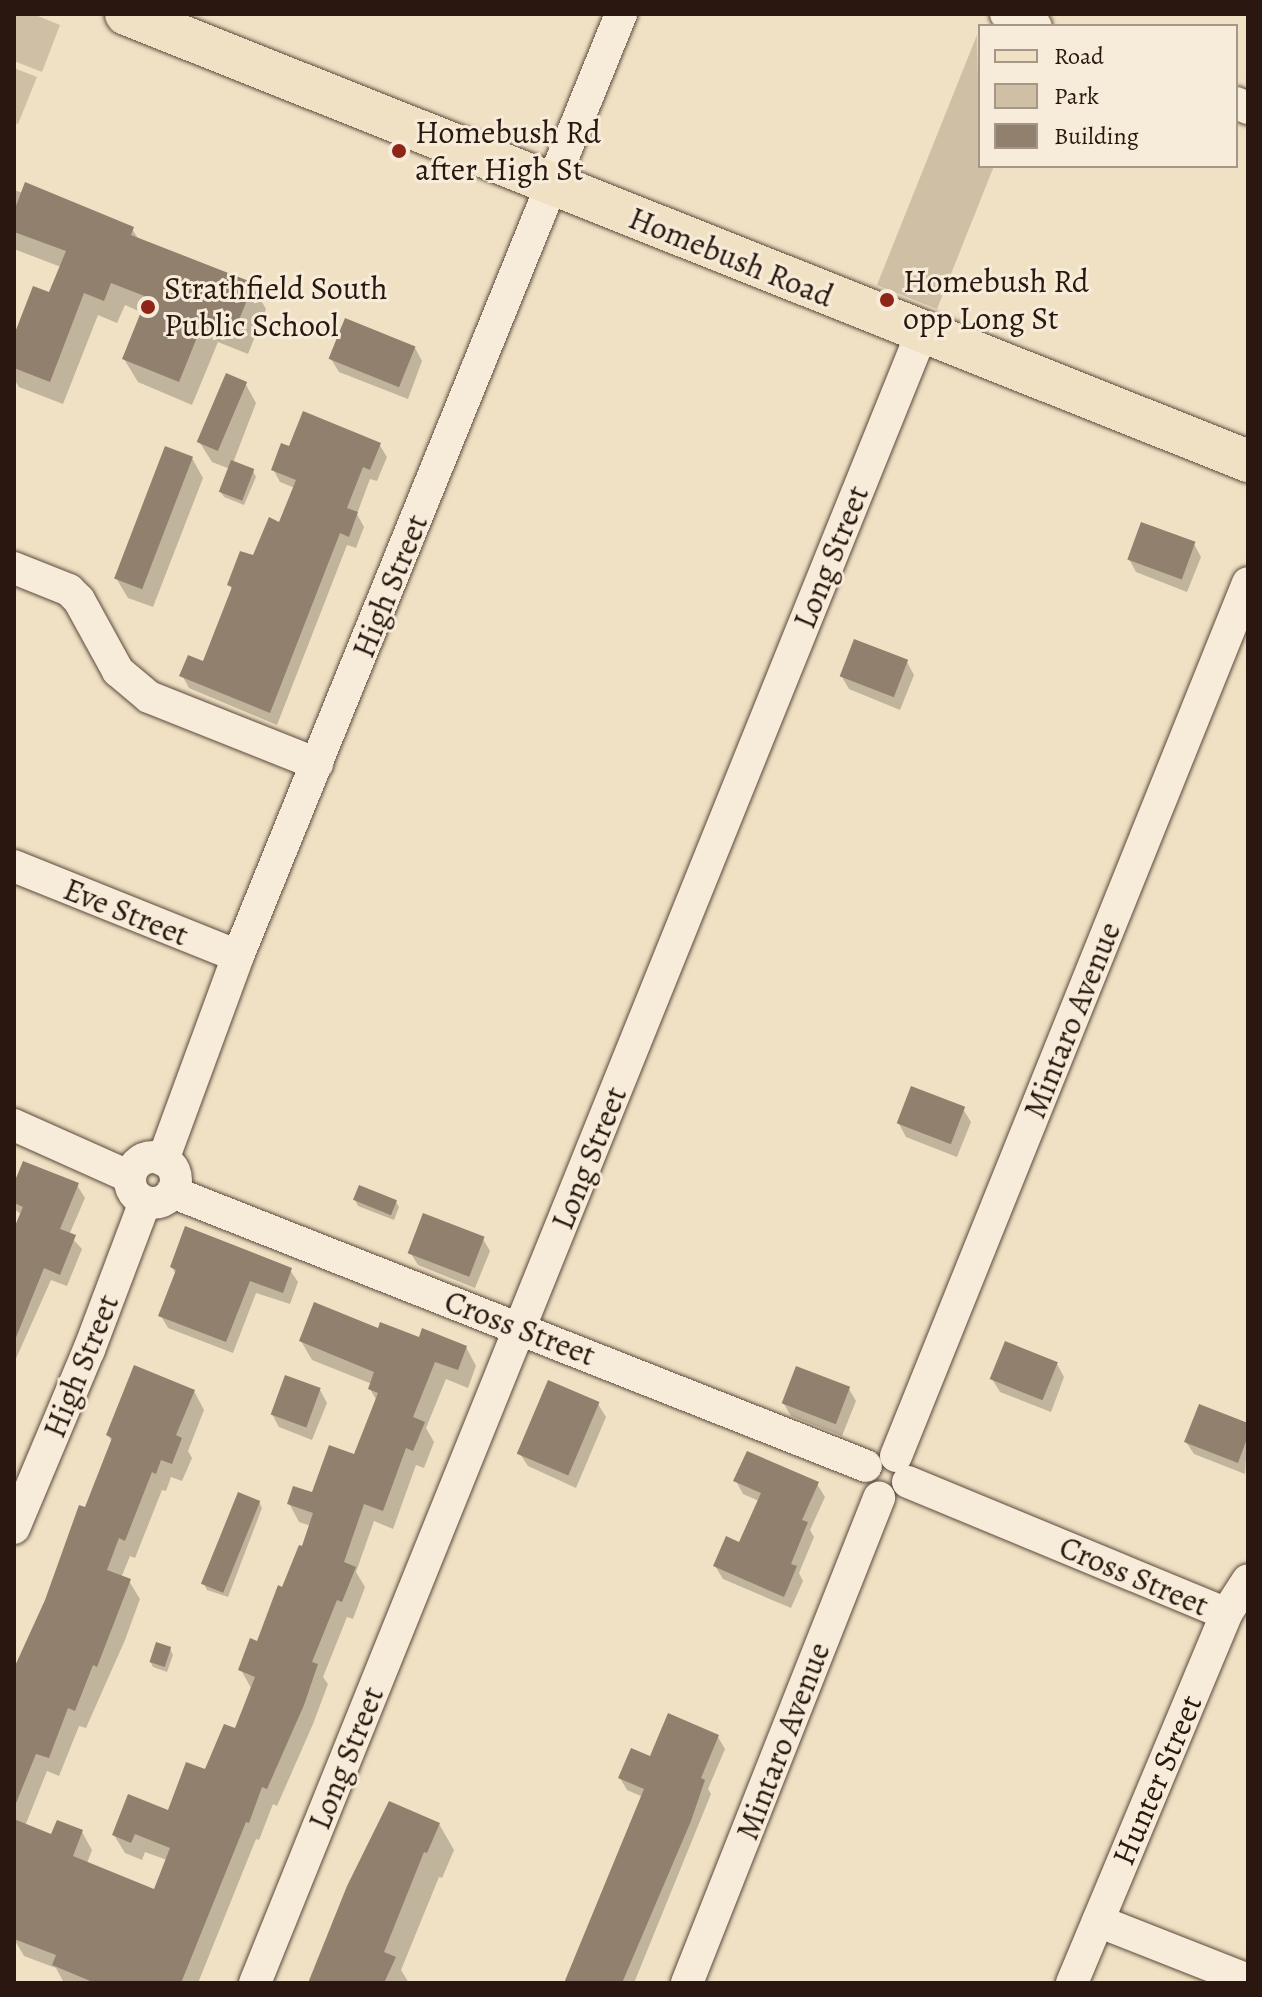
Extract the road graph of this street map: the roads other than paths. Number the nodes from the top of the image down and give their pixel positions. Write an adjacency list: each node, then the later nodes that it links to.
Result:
1 (126, 14): 5 (main road, Homebush Road)
2 (621, 14): 5 (street, High Street)
3 (1006, 14): 4 (street)
4 (1031, 24)
5 (552, 186): 6 (main road, Homebush Road); 10 (street, High Street)
6 (922, 332): 7 (main road, Homebush Road); 15 (street, Long Street)
7 (1248, 461)
8 (14, 568): 10 (street)
9 (1248, 583): 17 (street, Mintaro Avenue)
10 (317, 764): 12 (street, High Street)
11 (14, 866): 12 (street, Eve Street)
12 (238, 956): 14 (street, High Street)
13 (14, 1125): 14 (street, Cross Street)
14 (149, 1190): 15 (street, Cross Street); 19 (street, High Street)
15 (521, 1328): 16 (street, Cross Street); 24 (street, Long Street)
16 (866, 1466): 17 (street); 18 (street)
17 (902, 1469): 18 (street); 21 (street, Cross Street)
18 (879, 1498): 25 (street, Mintaro Avenue)
19 (18, 1508)
20 (1248, 1580): 21 (street, Hunter Street)
21 (1226, 1614): 22 (street, Hunter Street)
22 (1098, 1921): 23 (street); 26 (street, Hunter Street)
23 (1248, 1980)
24 (255, 1983)
25 (687, 1983)
26 (1072, 1983)

